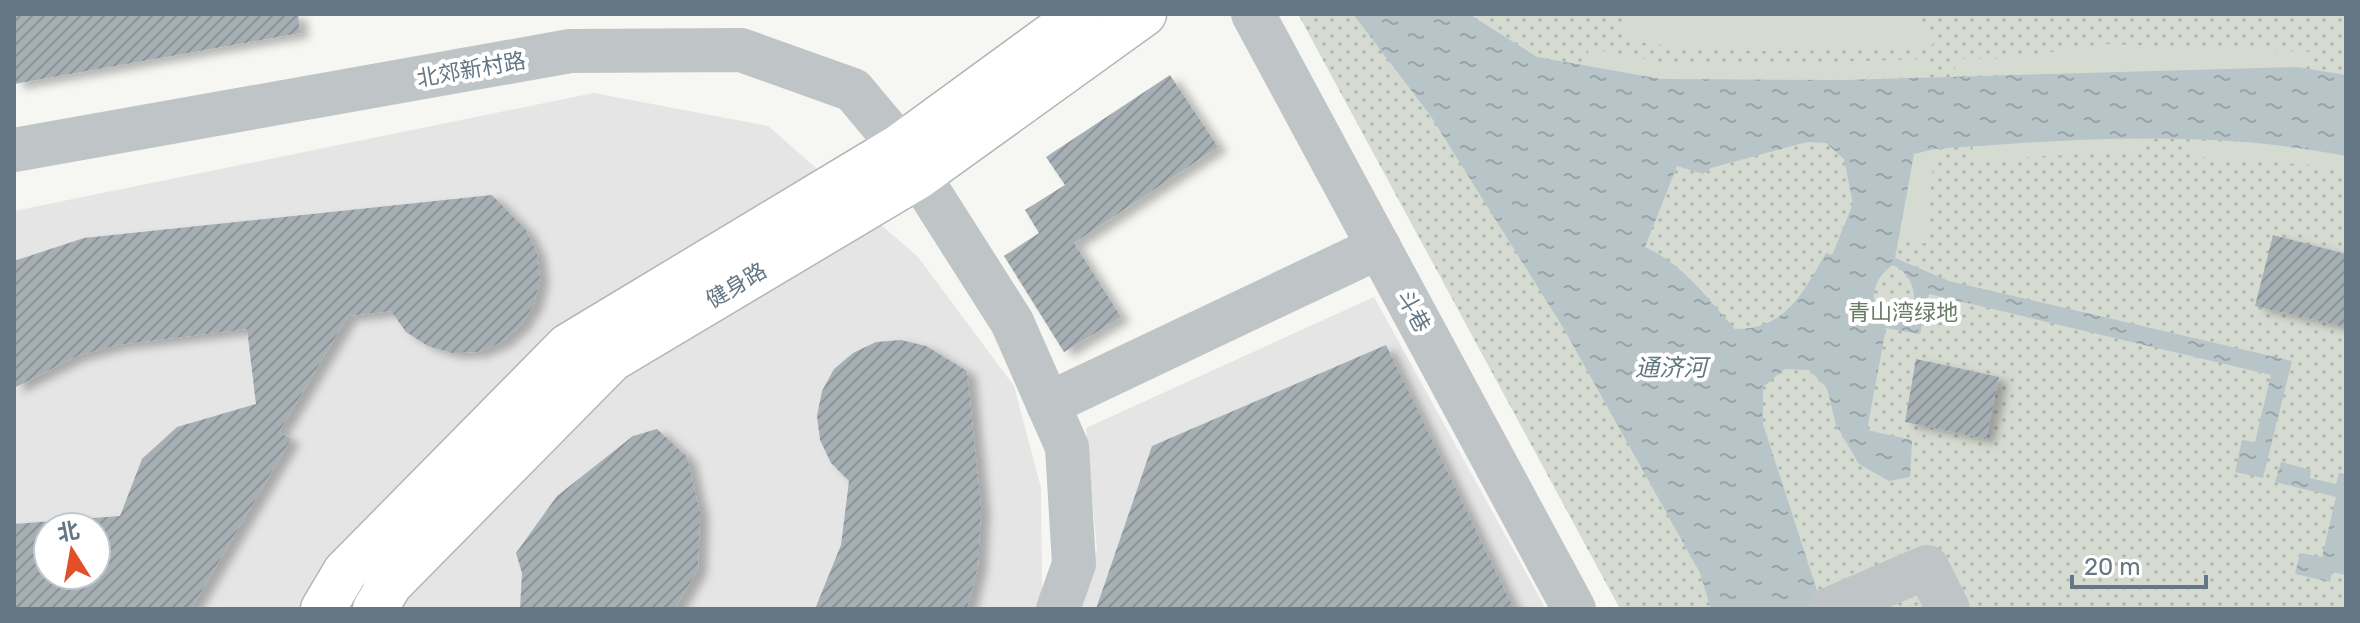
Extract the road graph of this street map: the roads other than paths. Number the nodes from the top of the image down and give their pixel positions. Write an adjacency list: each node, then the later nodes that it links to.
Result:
1 (1081, 14): 5 (main road, 健身路)
2 (1144, 14): 5 (main road, 健身路)
3 (1253, 14): 6 (street, 斗巷)
4 (14, 150): 5 (street, 北郊新村路)
5 (910, 161): 7 (street, 北郊新村路); 10 (main road, 健身路); 11 (main road, 健身路)
6 (1379, 247): 7 (street); 13 (street, 斗巷)
7 (1048, 404): 12 (street, 北郊新村路)
8 (1884, 598): 9 (street); 14 (street)
9 (1834, 607)
10 (323, 609)
11 (375, 609)
12 (1058, 609)
13 (1574, 609)
14 (1948, 609)

